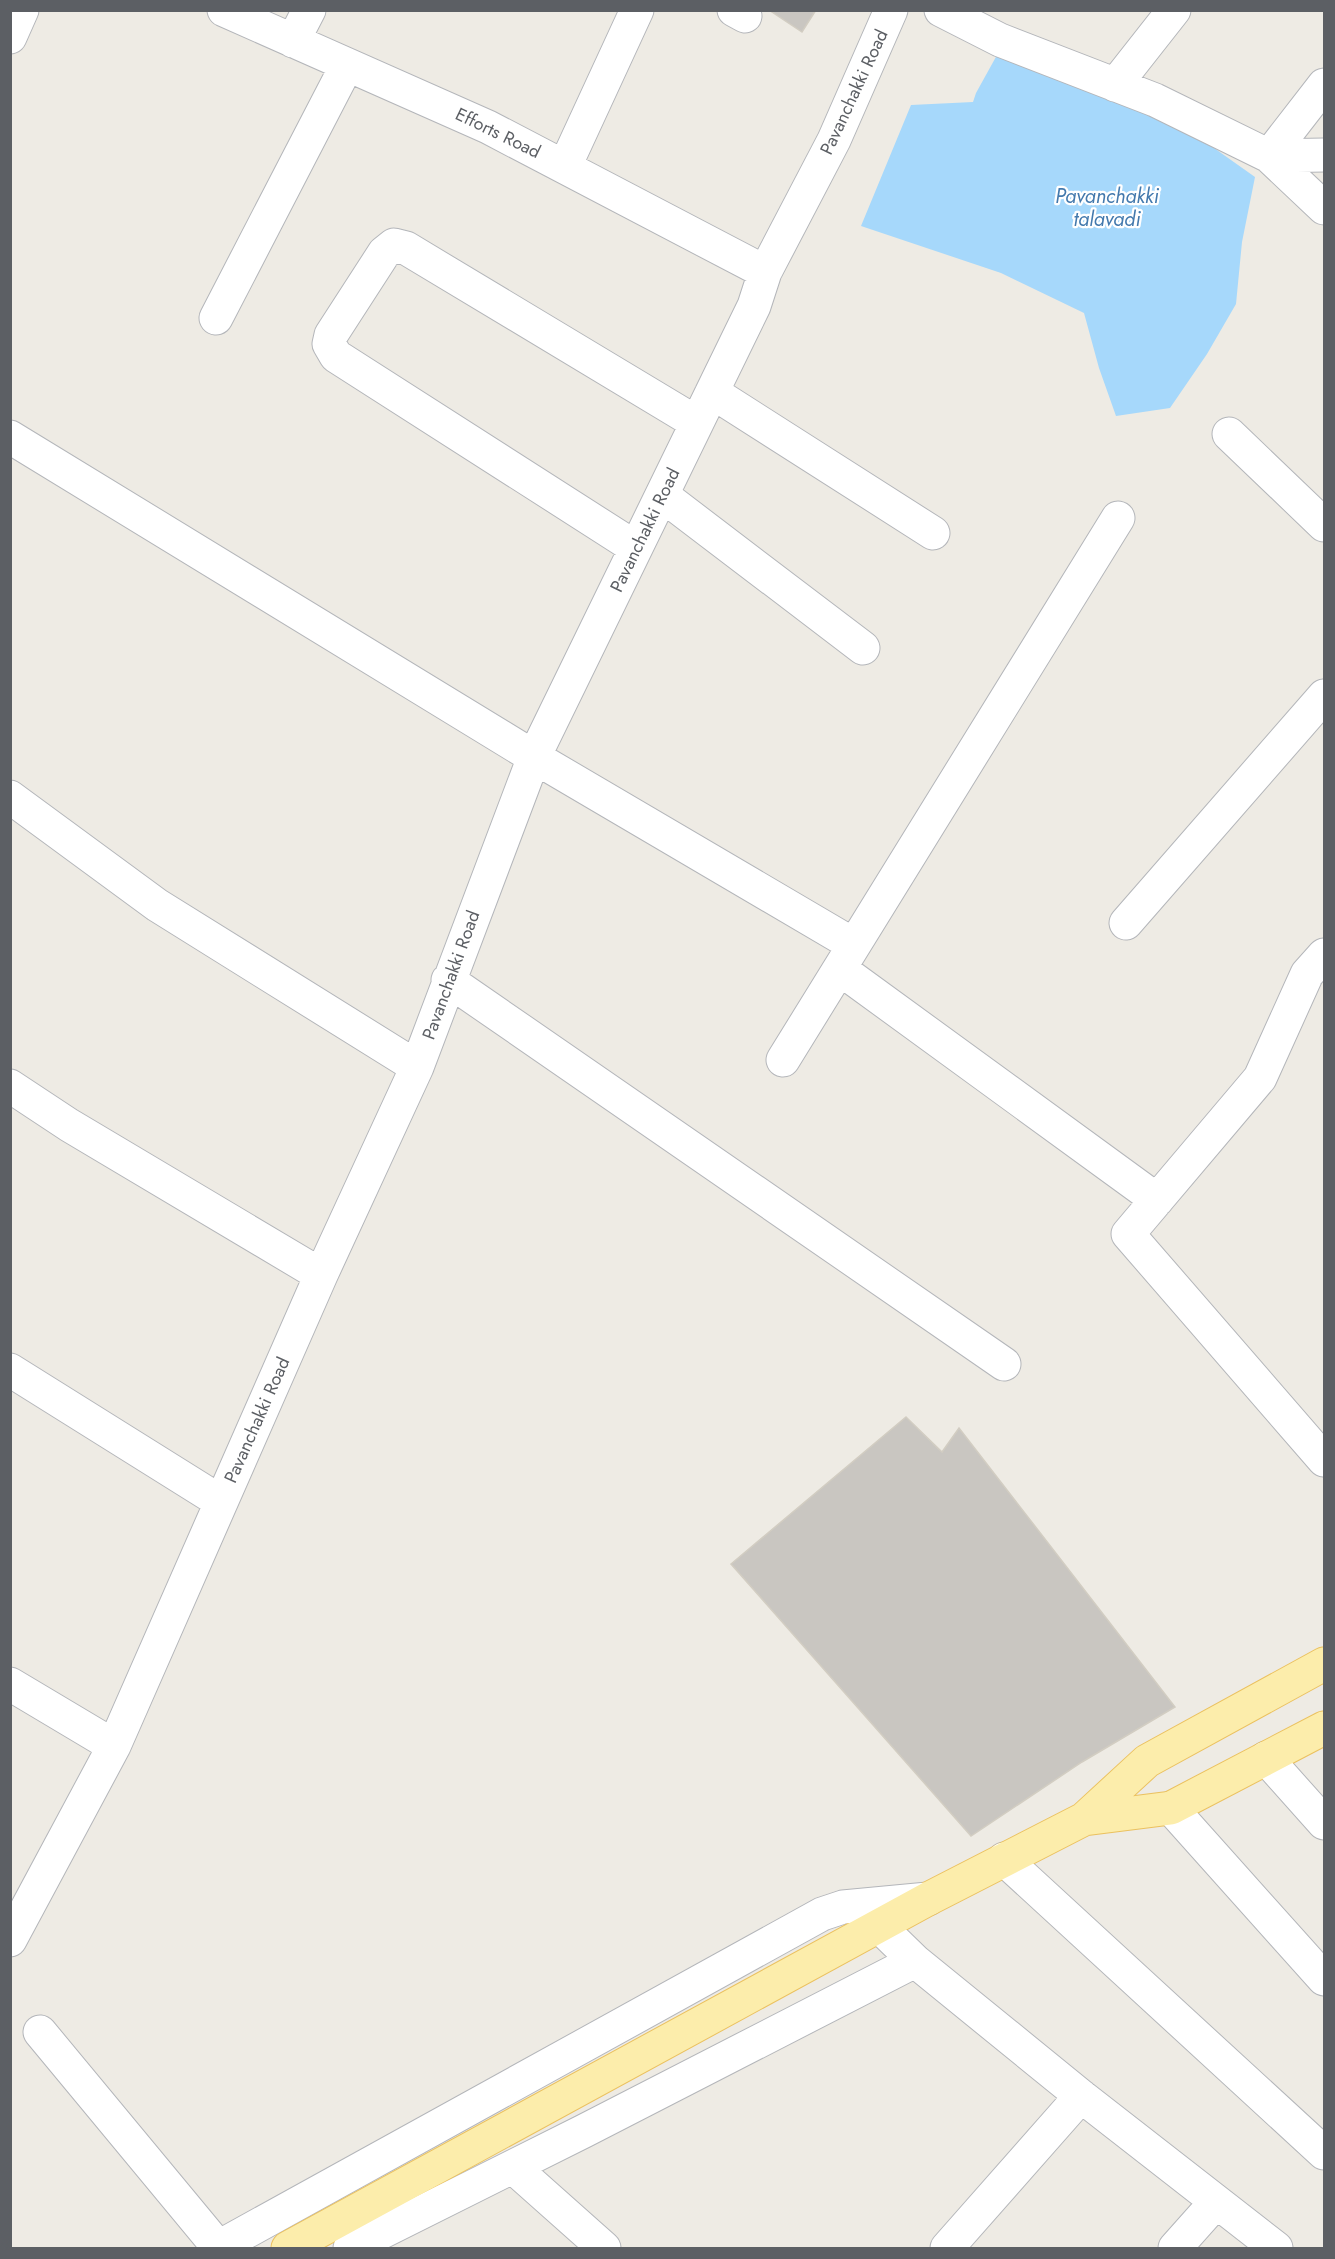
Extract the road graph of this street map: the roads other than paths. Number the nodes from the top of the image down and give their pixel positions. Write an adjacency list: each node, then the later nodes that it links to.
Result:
1 (22, 10): 8 (street)
2 (224, 10): 9 (street, Efforts Road)
3 (309, 10): 9 (street)
4 (638, 10): 15 (street)
5 (891, 10): 17 (street, Pavanchakki Road)
6 (941, 10): 11 (street)
7 (1174, 10): 11 (street)
8 (10, 37)
9 (293, 41): 10 (street, Efforts Road)
10 (347, 65): 15 (street, Efforts Road); 18 (street)
11 (1115, 84): 14 (street)
12 (1324, 85): 14 (street)
13 (1324, 155): 14 (street)
14 (1269, 156): 16 (street)
15 (565, 166): 17 (street, Efforts Road)
16 (1324, 208)
17 (765, 272): 19 (street, Pavanchakki Road)
18 (216, 318)
19 (712, 392): 20 (street, Pavanchakki Road); 26 (street)
20 (697, 423): 23 (street, Pavanchakki Road); 27 (street)
21 (1229, 434): 25 (street)
22 (10, 436): 30 (street)
23 (662, 495): 27 (street, Pavanchakki Road); 28 (street)
24 (1118, 518): 34 (street)
25 (1324, 525)
26 (933, 532)
27 (636, 548): 30 (street, Pavanchakki Road)
28 (863, 648)
29 (1324, 696): 32 (street)
30 (534, 757): 34 (street); 35 (street, Pavanchakki Road)
31 (10, 797): 37 (street)
32 (1126, 923)
33 (1324, 955): 39 (street)
34 (847, 957): 36 (street); 39 (street)
35 (448, 980): 37 (street, Pavanchakki Road); 41 (street)
36 (783, 1060)
37 (417, 1067): 40 (street, Pavanchakki Road)
38 (10, 1086): 40 (street)
39 (1157, 1200): 43 (street)
40 (321, 1275): 44 (street, Pavanchakki Road)
41 (1004, 1364)
42 (10, 1370): 44 (street)
43 (1324, 1460)
44 (221, 1502): 48 (street, Pavanchakki Road)
45 (1324, 1664): 51 (main road)
46 (10, 1684): 48 (street)
47 (1324, 1728): 49 (main road)
48 (114, 1746): 56 (street, Pavanchakki Road)
49 (1266, 1758): 50 (main road); 52 (street)
50 (1171, 1808): 51 (main road); 58 (street)
51 (1084, 1819): 53 (main road)
52 (1324, 1822)
53 (1004, 1859): 54 (main road); 61 (street)
54 (928, 1899): 55 (main road); 65 (street)
55 (869, 1932): 57 (street); 66 (main road)
56 (10, 1940)
57 (915, 1960): 60 (street); 62 (street)
58 (1324, 1979)
59 (39, 2032): 65 (street)
60 (1081, 2096): 63 (street); 68 (street)
61 (1324, 2153)
62 (513, 2167): 64 (street); 67 (street)
63 (1216, 2202): 69 (street); 70 (street)
64 (371, 2244)
65 (218, 2248)
66 (288, 2248)
67 (604, 2248)
68 (947, 2248)
69 (1175, 2248)
70 (1276, 2248)

